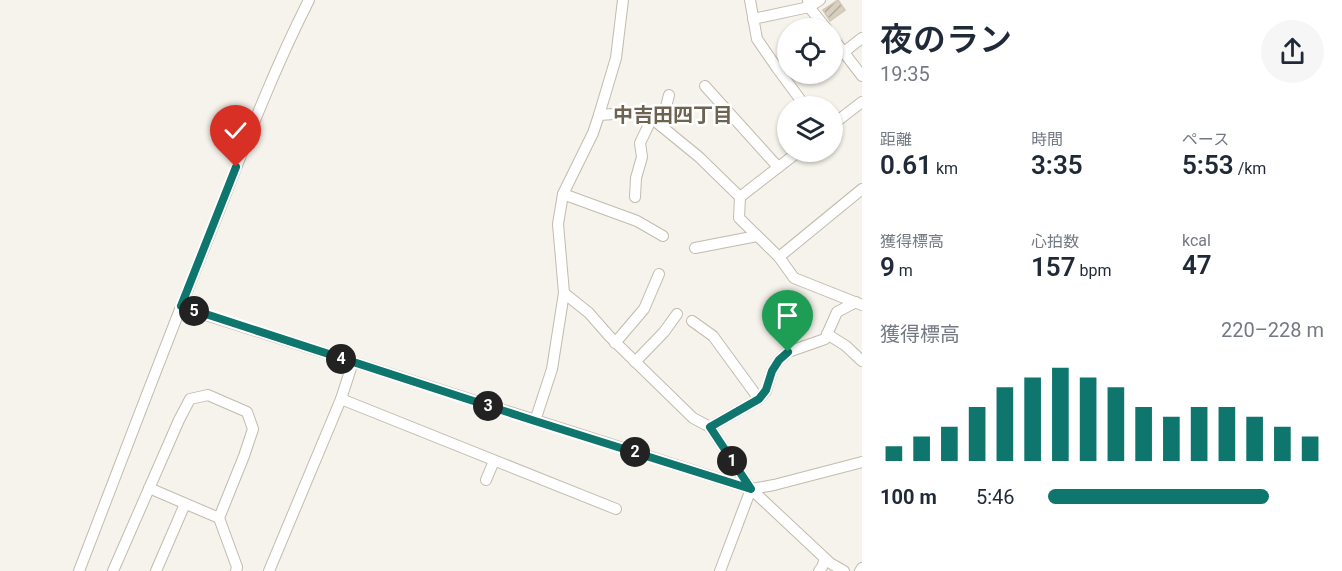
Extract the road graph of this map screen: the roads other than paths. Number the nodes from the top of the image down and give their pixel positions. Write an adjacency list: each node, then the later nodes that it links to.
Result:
1 (309, 0): 32 (street)
2 (623, 0): 15 (street)
3 (750, 0): 7 (street)
4 (820, 0): 5 (street)
5 (809, 4): 6 (street); 7 (street)
6 (819, 18)
7 (753, 19): 13 (street)
8 (862, 38): 9 (street)
9 (844, 52): 10 (street)
10 (862, 76)
11 (705, 86): 20 (street)
12 (669, 95): 18 (street)
13 (798, 96)
14 (862, 102): 16 (street)
15 (599, 115): 17 (street); 22 (street)
16 (843, 117)
17 (652, 118): 18 (street); 23 (street)
18 (661, 126): 24 (street)
19 (785, 162): 20 (street)
20 (778, 167): 24 (street)
21 (862, 189): 28 (street)
22 (563, 194): 25 (street); 30 (street)
23 (635, 197)
24 (740, 197): 26 (street)
25 (663, 236)
26 (757, 236): 27 (street); 28 (street)
27 (695, 248)
28 (779, 257): 31 (street)
29 (659, 274): 36 (street)
30 (564, 293): 36 (street); 42 (street)
31 (859, 304): 35 (street)
32 (181, 306): 38 (street); 53 (street)
33 (677, 314): 39 (street)
34 (692, 321): 41 (street)
35 (827, 334): 37 (street); 41 (street)
36 (615, 343): 39 (street)
37 (862, 361)
38 (353, 362): 40 (street); 42 (street)
39 (635, 362): 43 (street)
40 (341, 399): 44 (street); 57 (street)
41 (759, 399): 43 (street)
42 (535, 421): 48 (street)
43 (710, 427): 48 (street)
44 (494, 461): 46 (street); 50 (street)
45 (862, 462): 48 (street)
46 (486, 480)
47 (149, 488): 49 (street); 51 (street); 54 (street)
48 (751, 489): 52 (street); 58 (street)
49 (185, 504): 51 (street); 55 (street)
50 (616, 509)
51 (219, 518): 56 (street)
52 (825, 559): 59 (street); 60 (street)
53 (79, 571)
54 (113, 571)
55 (156, 571)
56 (236, 571)
57 (270, 571)
58 (720, 571)
59 (819, 571)
60 (844, 571)

